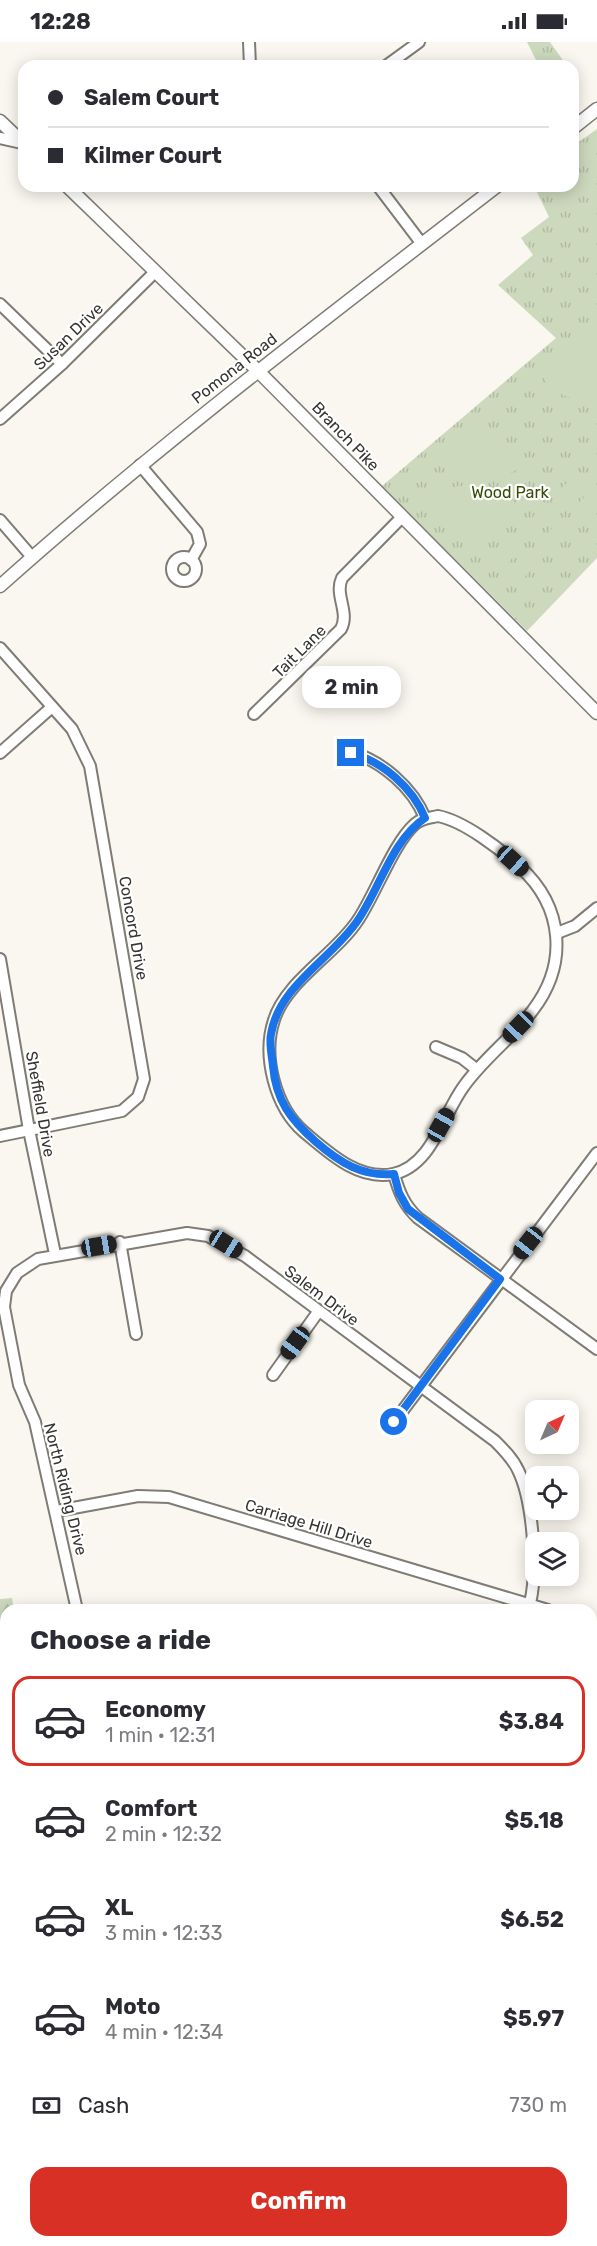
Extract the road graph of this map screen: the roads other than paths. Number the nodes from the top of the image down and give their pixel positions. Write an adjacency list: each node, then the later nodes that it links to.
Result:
1 (249, 42): 3 (street)
2 (419, 42): 4 (street)
3 (249, 60)
4 (394, 60)
5 (597, 109): 7 (street)
6 (0, 121): 9 (street)
7 (579, 123)
8 (0, 138): 10 (street)
9 (18, 138)
10 (18, 142)
11 (73, 192): 15 (street, Branch Pike)
12 (383, 192): 14 (street)
13 (489, 192): 14 (street, Pomona Road)
14 (422, 244): 18 (street, Pomona Road)
15 (155, 272): 17 (street, Susan Drive); 18 (street, Branch Pike)
16 (0, 304): 17 (street)
17 (62, 364): 19 (street, Susan Drive)
18 (258, 370): 20 (street, Pomona Road); 21 (street, Branch Pike)
19 (0, 419)
20 (141, 465): 23 (street, Pomona Road); 24 (street)
21 (402, 517): 28 (street, Branch Pike); 29 (street, Tait Lane)
22 (0, 520): 23 (street)
23 (32, 557): 25 (street, Pomona Road)
24 (191, 560)
25 (0, 586)
26 (0, 648): 27 (street, Concord Drive)
27 (52, 706): 30 (street); 39 (street, Concord Drive)
28 (597, 713)
29 (254, 714)
30 (0, 753)
31 (351, 753): 32 (street)
32 (425, 818): 34 (street); 42 (street)
33 (597, 908): 34 (street)
34 (557, 933): 38 (street)
35 (0, 959): 36 (street, Sheffield Drive)
36 (3, 1000): 39 (street, Sheffield Drive)
37 (436, 1047): 38 (street)
38 (476, 1069): 42 (street)
39 (29, 1130): 40 (street, Concord Drive); 44 (street, Sheffield Drive)
40 (0, 1136)
41 (597, 1153): 45 (street)
42 (394, 1174): 45 (street)
43 (120, 1242): 44 (street, Salem Drive); 46 (street, Salem Drive); 47 (street)
44 (55, 1254): 48 (street, Salem Drive)
45 (500, 1279): 49 (street); 51 (street)
46 (318, 1312): 50 (street); 51 (street, Salem Drive)
47 (136, 1334)
48 (11, 1343): 53 (street, North Riding Drive)
49 (597, 1349)
50 (273, 1374)
51 (420, 1385): 52 (street); 54 (street, Salem Drive)
52 (394, 1422)
53 (57, 1511): 54 (street, Carriage Hill Drive); 55 (street, North Riding Drive)
54 (530, 1603)
55 (76, 1604)

